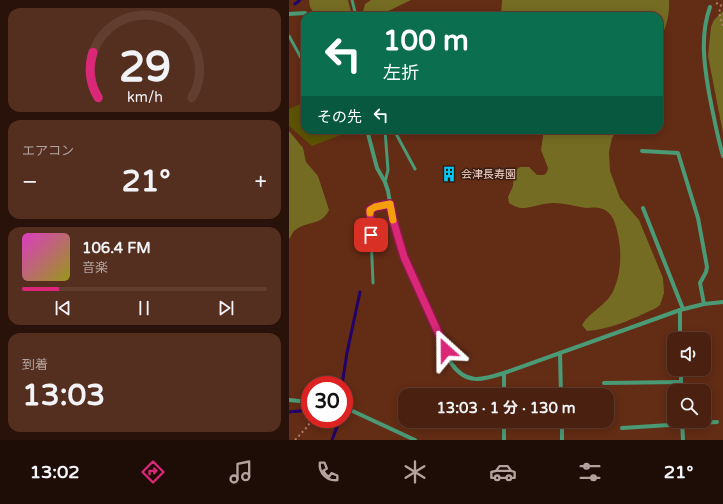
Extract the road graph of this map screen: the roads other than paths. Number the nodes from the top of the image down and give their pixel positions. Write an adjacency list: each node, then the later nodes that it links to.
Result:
1 (352, 0): 3 (lane)
2 (710, 7): 12 (street)
3 (355, 12)
4 (301, 13): 5 (street)
5 (289, 14)
6 (289, 36): 7 (lane)
7 (301, 58)
8 (368, 134): 14 (street)
9 (385, 134): 14 (lane)
10 (396, 134): 13 (lane)
11 (642, 151): 19 (street)
12 (723, 156)
13 (415, 169)
14 (385, 182): 15 (street)
15 (390, 204): 17 (lane); 23 (street)
16 (643, 208): 20 (street)
17 (373, 282)
18 (723, 302): 19 (street)
19 (704, 304): 20 (street)
20 (682, 309): 21 (street); 22 (street)
21 (680, 332)
22 (560, 353): 23 (street); 28 (street)
23 (504, 373): 27 (street)
24 (681, 376): 25 (street)
25 (681, 382): 26 (street)
26 (604, 383)
27 (504, 388)
28 (561, 388)
29 (289, 400): 30 (street)
30 (301, 401)
31 (353, 411): 39 (street)
32 (711, 422): 33 (street)
33 (717, 422)
34 (667, 424): 37 (street)
35 (504, 428): 40 (street)
36 (562, 428): 41 (street)
37 (622, 428)
38 (682, 428): 42 (street)
39 (415, 440)
40 (504, 440)
41 (562, 440)
42 (683, 440)

